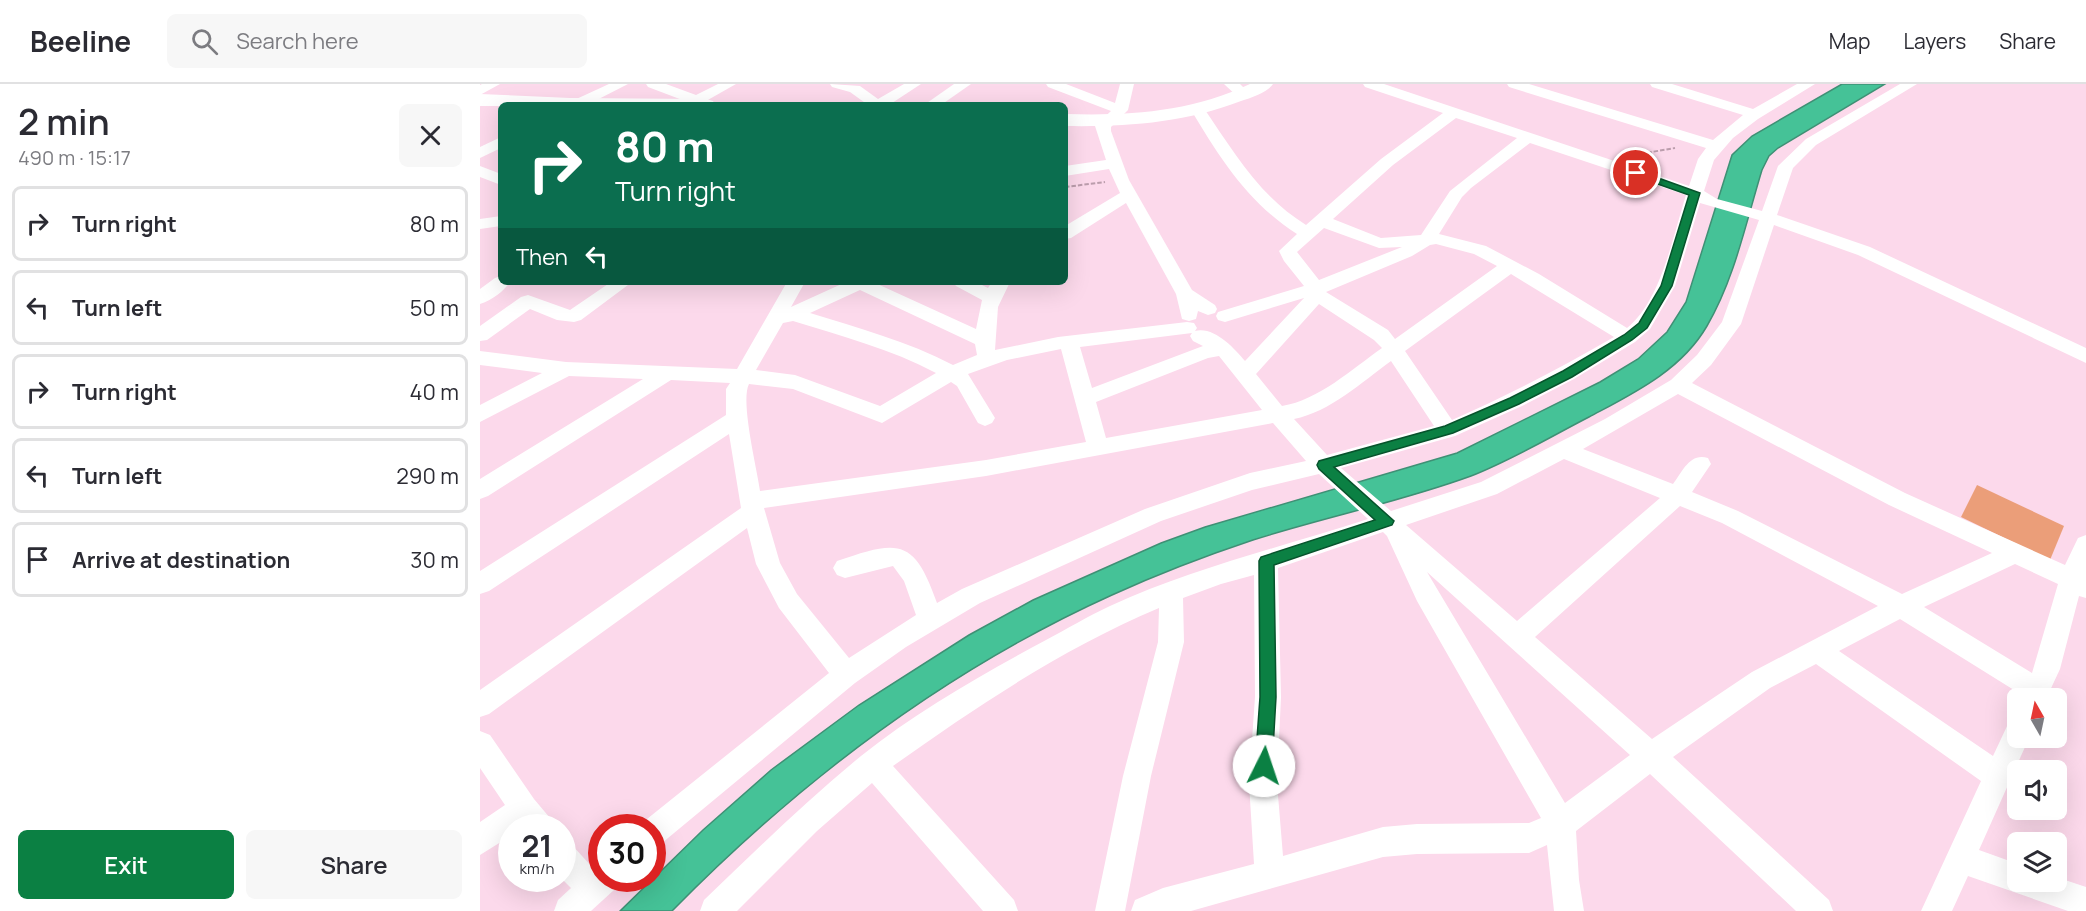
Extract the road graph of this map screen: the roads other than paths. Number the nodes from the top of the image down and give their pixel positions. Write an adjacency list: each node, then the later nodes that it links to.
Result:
1 (493, 84): 19 (street)
2 (598, 84): 24 (street)
3 (621, 84): 25 (street)
4 (653, 84): 26 (street)
5 (729, 84): 27 (street)
6 (837, 84): 28 (street)
7 (914, 84): 29 (street)
8 (964, 84): 30 (street)
9 (1053, 84): 34 (street)
10 (1127, 84): 34 (street)
11 (1264, 84): 20 (main road)
12 (1370, 84): 18 (street)
13 (1515, 84): 21 (street)
14 (1578, 84): 21 (street)
15 (1657, 84): 33 (street)
16 (1808, 84): 33 (street)
17 (1910, 84): 46 (street)
18 (1402, 89): 32 (street)
19 (480, 90)
20 (1238, 90): 31 (main road)
21 (1560, 99): 38 (street)
22 (480, 100): 23 (main road)
23 (526, 102)
24 (575, 102)
25 (577, 102)
26 (695, 102)
27 (699, 102)
28 (874, 102)
29 (883, 102)
30 (936, 102)
31 (1198, 110): 34 (main road); 51 (street)
32 (1454, 112): 36 (street); 48 (street)
33 (1755, 114): 38 (street)
34 (1114, 116): 35 (main road); 40 (street)
35 (1068, 120)
36 (1528, 137): 45 (street); 52 (street)
37 (498, 144): 39 (street)
38 (1715, 146): 45 (street)
39 (480, 153)
40 (1114, 163): 42 (street); 44 (street)
41 (480, 171): 43 (street)
42 (1068, 171)
43 (498, 179)
44 (1125, 188): 50 (street); 62 (street)
45 (1703, 198): 46 (street); 69 (street)
46 (1760, 215): 74 (street); 81 (street)
47 (498, 221): 49 (street)
48 (1322, 221): 51 (street); 52 (street)
49 (480, 224)
50 (1068, 232)
51 (1307, 233): 61 (street)
52 (1427, 239): 53 (street); 61 (street)
53 (1510, 266): 69 (street); 73 (street)
54 (498, 284): 63 (street)
55 (619, 285): 68 (street)
56 (794, 285): 66 (street)
57 (856, 285): 64 (street)
58 (865, 285): 72 (street)
59 (975, 285): 60 (street)
60 (996, 290): 72 (street)
61 (1317, 291): 65 (street); 73 (street); 79 (street)
62 (1185, 294): 65 (street); 67 (street)
63 (480, 298)
64 (791, 314): 66 (street); 77 (street)
65 (1219, 318): 67 (street); 67 (street); 71 (street)
66 (774, 324): 80 (street)
67 (1192, 326): 70 (street); 71 (street)
68 (480, 335)
69 (1628, 337): 87 (street)
70 (1069, 343): 72 (street); 82 (street)
71 (1224, 349): 79 (street); 82 (street)
72 (985, 350): 77 (street)
73 (1394, 350): 84 (street); 87 (street)
74 (2086, 356)
75 (480, 358): 76 (street)
76 (566, 369): 78 (street); 83 (street)
77 (952, 373): 80 (street); 86 (street)
78 (666, 374): 80 (street); 92 (street)
79 (1244, 374): 84 (street)
80 (743, 376): 85 (street)
81 (1678, 385): 89 (street); 97 (street)
82 (1084, 399): 88 (street)
83 (480, 414)
84 (1276, 414): 88 (street); 91 (street)
85 (737, 418): 94 (street); 100 (street)
86 (985, 418)
87 (1448, 430): 91 (street)
88 (1098, 447): 94 (street)
89 (1565, 450): 93 (street); 95 (street)
90 (1700, 464): 93 (street)
91 (1323, 465): 95 (street); 104 (street)
92 (480, 490)
93 (1677, 495): 103 (street); 105 (street)
94 (752, 506): 107 (street); 110 (street)
95 (1384, 520): 98 (street); 105 (street); 118 (street)
96 (2086, 545): 101 (street)
97 (2014, 554): 101 (street); 103 (street)
98 (1266, 561): 102 (street); 123 (street)
99 (845, 568): 104 (street)
100 (480, 584)
101 (2079, 584): 109 (street)
102 (1171, 591): 114 (street); 132 (street)
103 (1901, 606): 106 (street); 108 (street)
104 (930, 621): 107 (street)
105 (1517, 637): 113 (street)
106 (1818, 651): 113 (street); 115 (street)
107 (846, 675): 117 (street)
108 (2024, 688)
109 (2038, 688)
110 (480, 705)
111 (480, 744): 116 (street)
112 (2011, 748): 115 (street)
113 (1651, 756): 118 (street); 135 (street)
114 (873, 764): 130 (street); 131 (street)
115 (1998, 776): 121 (street)
116 (529, 814)
117 (666, 821)
118 (1561, 824): 123 (street); 134 (street)
119 (498, 832): 120 (street)
120 (480, 840)
121 (1960, 858): 124 (street); 136 (street)
122 (576, 867): 125 (street)
123 (1270, 875): 133 (street)
124 (2007, 875)
125 (588, 877)
126 (589, 892): 129 (street)
127 (2056, 892): 128 (street)
128 (2086, 902)
129 (569, 911)
130 (715, 911)
131 (1003, 911)
132 (1110, 911)
133 (1146, 911)
134 (1569, 911)
135 (1818, 911)
136 (1936, 911)

